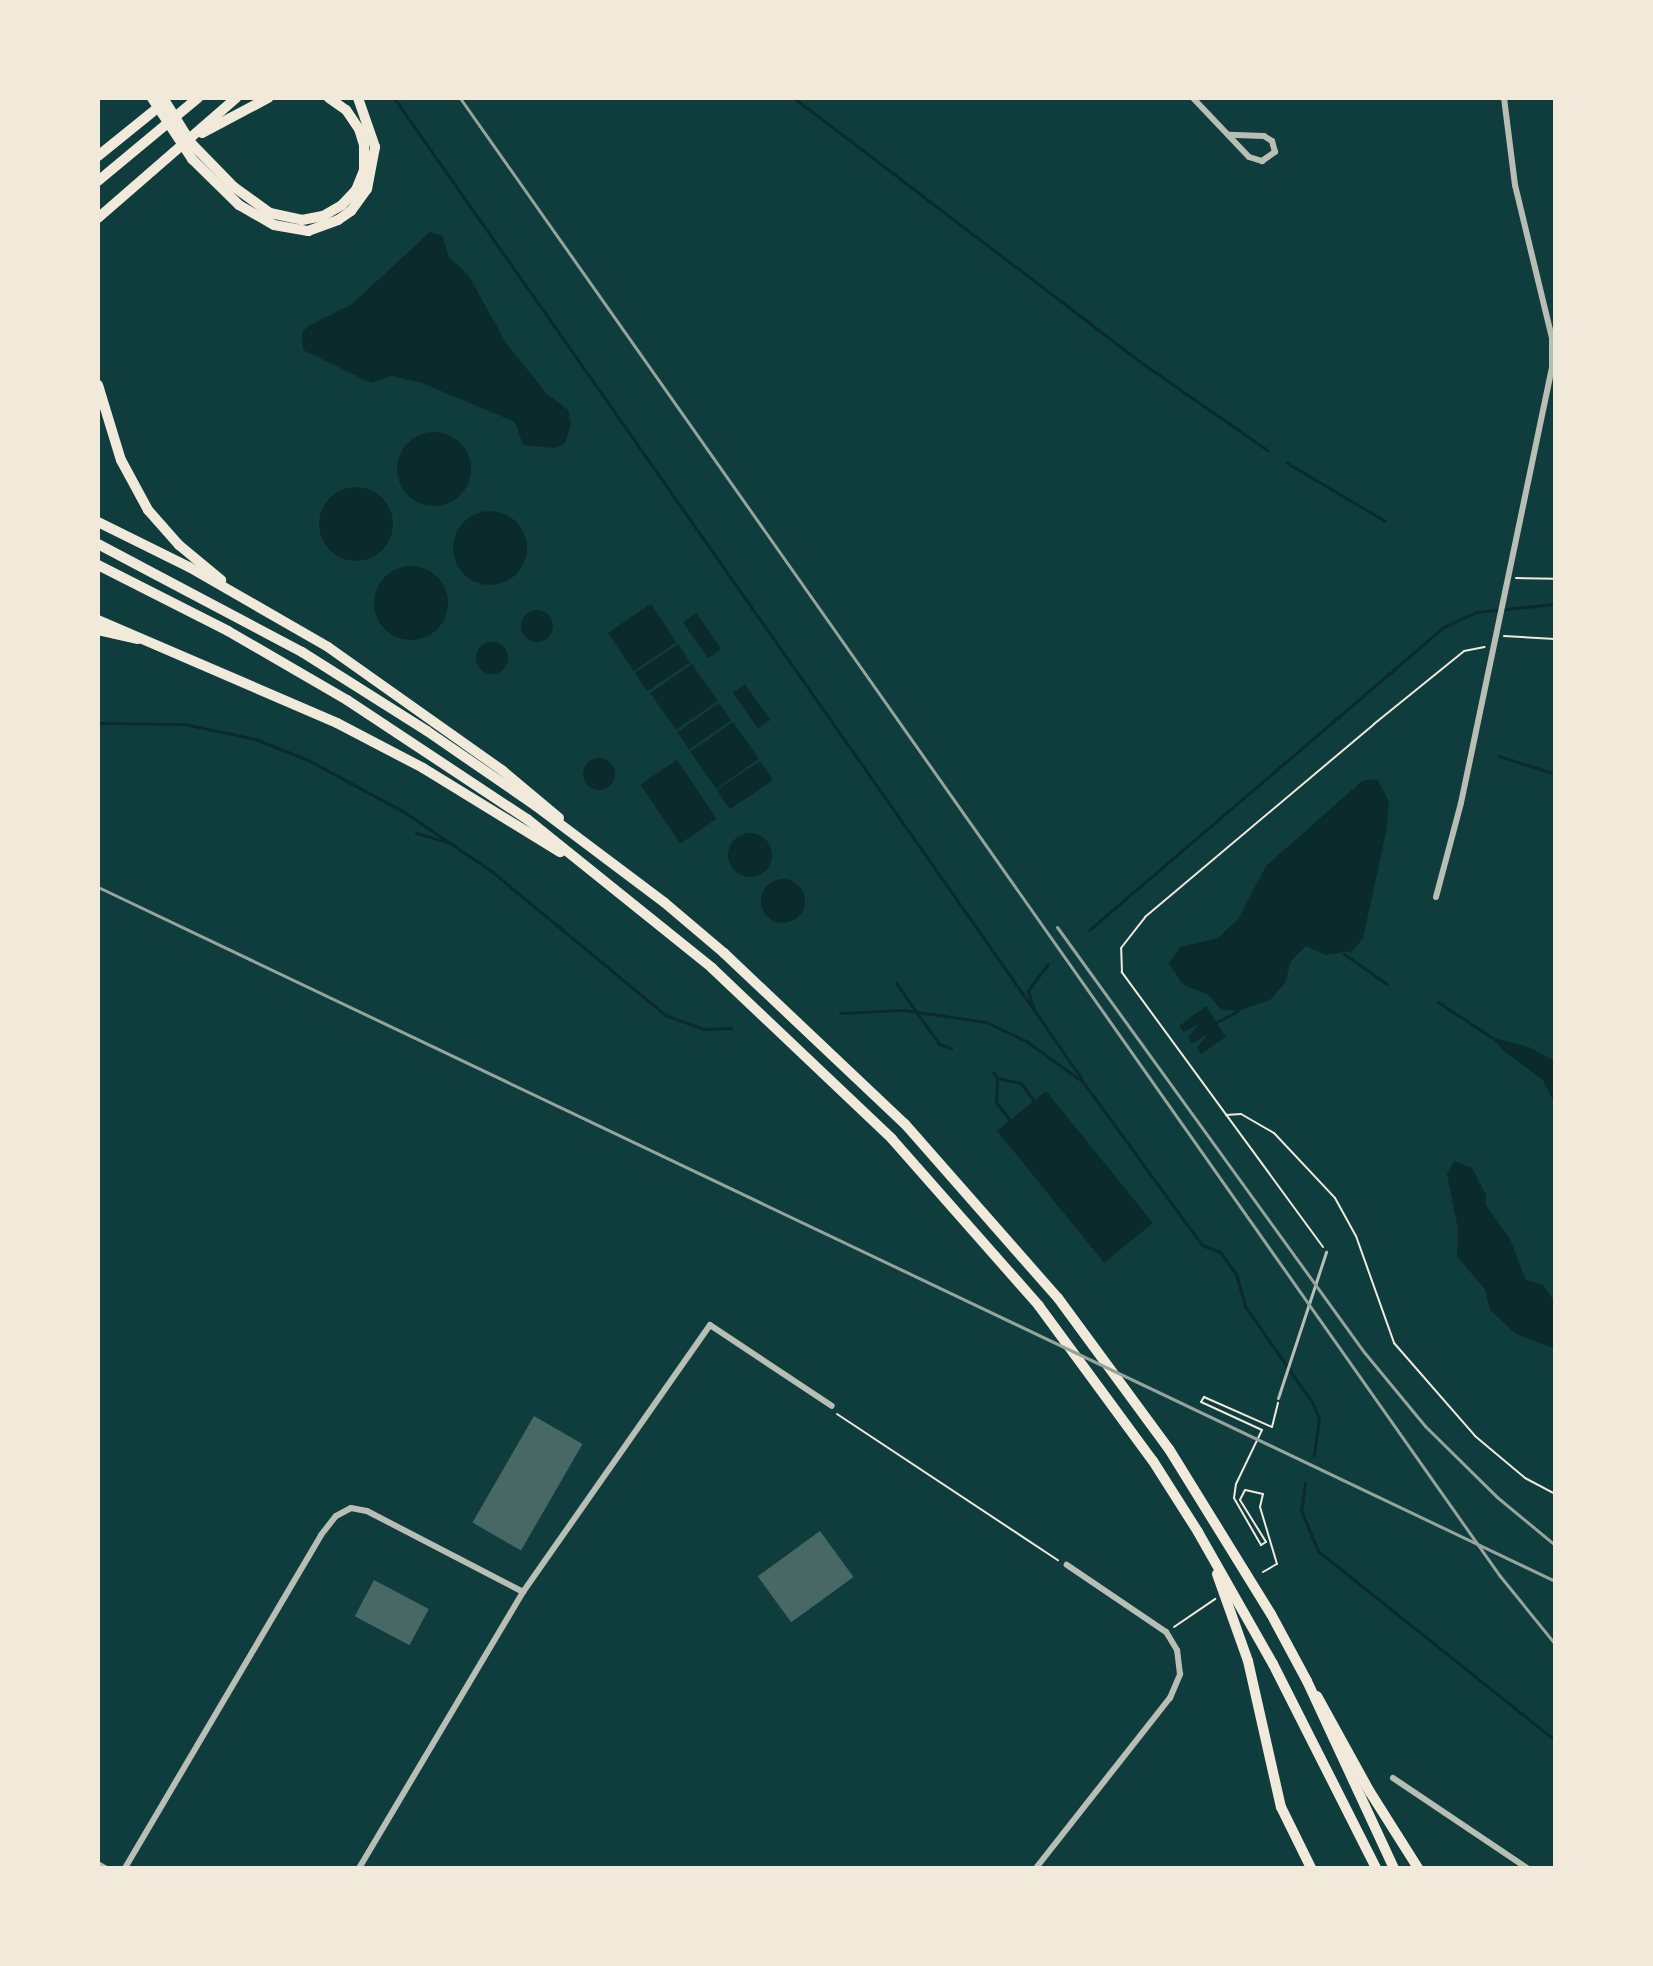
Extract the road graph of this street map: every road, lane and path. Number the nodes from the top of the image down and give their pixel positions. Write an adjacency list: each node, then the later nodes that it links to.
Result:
1 (152, 98): 13 (highway)
2 (166, 98): 12 (highway); 13 (highway)
3 (198, 98): 14 (highway)
4 (236, 98): 11 (highway)
5 (268, 98): 11 (highway)
6 (329, 98): 13 (highway)
7 (358, 98): 13 (highway)
8 (1193, 98): 10 (street)
9 (1504, 98): 22 (street)
10 (1229, 135): 10 (street)
11 (193, 138): 15 (highway)
12 (98, 156)
13 (204, 165)
14 (98, 181)
15 (123, 195): 16 (highway); 17 (highway)
16 (98, 210)
17 (98, 218)
18 (98, 385): 24 (highway)
19 (98, 522): 24 (highway)
20 (98, 544): 31 (highway)
21 (98, 565): 32 (highway)
22 (1510, 578): 23 (path); 27 (street)
23 (1555, 579)
24 (237, 594): 31 (highway)
25 (98, 620): 28 (highway)
26 (98, 630): 28 (highway)
27 (1498, 631): 29 (path); 30 (street)
28 (141, 639): 32 (highway)
29 (1555, 639)
30 (1494, 647): 33 (street); 34 (path)
31 (576, 836): 46 (highway)
32 (603, 878): 39 (highway)
33 (1436, 897)
34 (1225, 1116): 35 (path); 38 (path)
35 (1326, 1252): 36 (lane)
36 (1278, 1398): 42 (path)
37 (832, 1406): 40 (path); 43 (street)
38 (1555, 1494)
39 (1198, 1532): 53 (highway); 54 (highway)
40 (1058, 1559)
41 (1067, 1565): 45 (street)
42 (1263, 1572)
43 (523, 1592): 50 (street); 51 (street)
44 (1217, 1598): 45 (path)
45 (1166, 1632): 52 (street)
46 (1307, 1681): 55 (highway); 56 (highway)
47 (1393, 1778): 57 (street)
48 (98, 1864): 49 (street)
49 (105, 1868)
50 (125, 1868)
51 (359, 1868)
52 (1036, 1868)
53 (1311, 1868)
54 (1376, 1868)
55 (1394, 1868)
56 (1418, 1868)
57 (1527, 1868)

